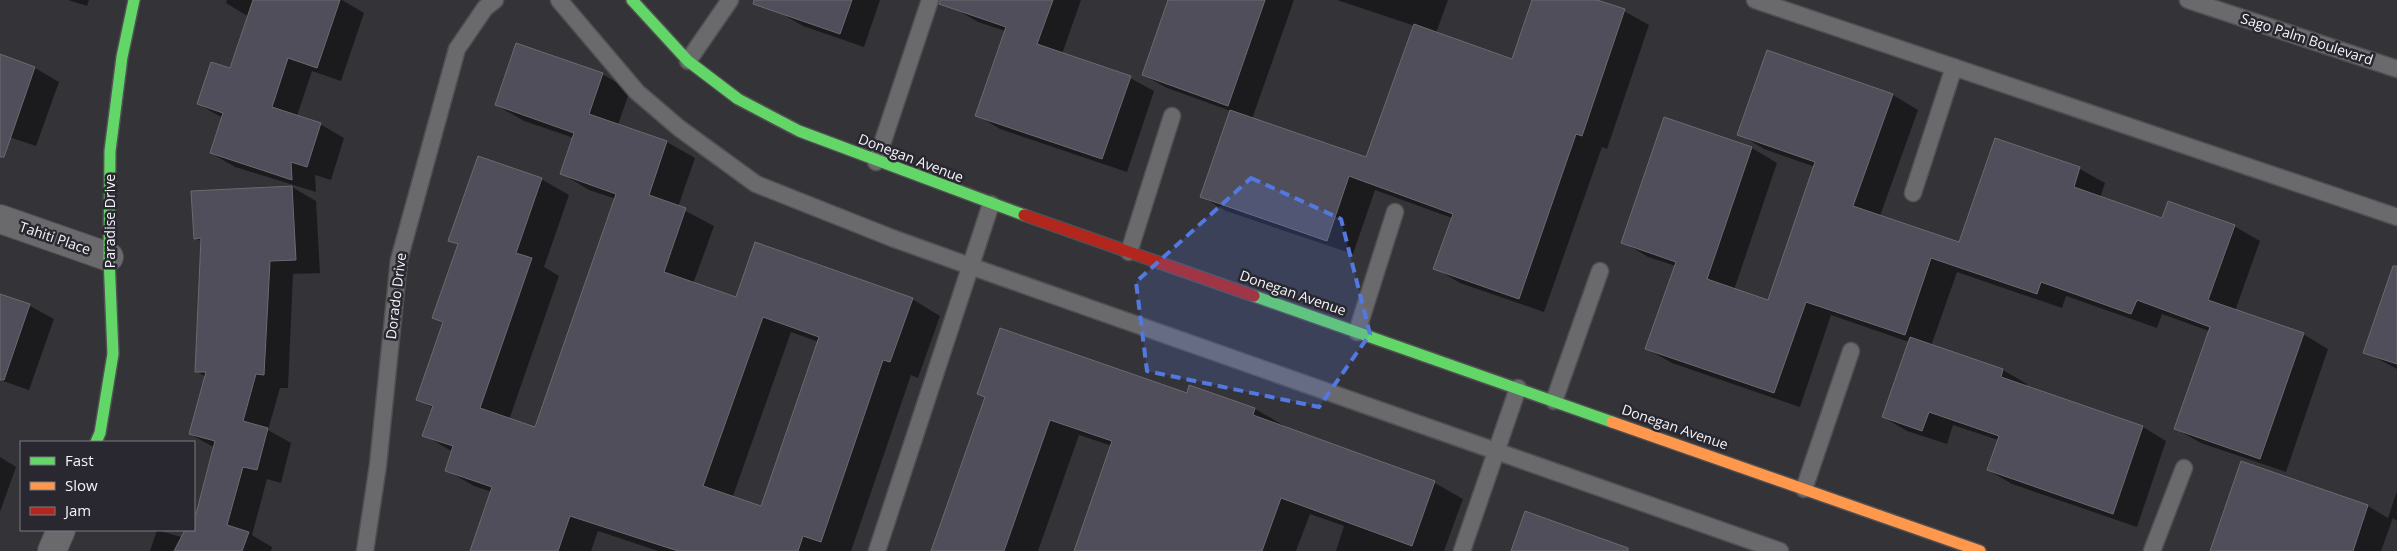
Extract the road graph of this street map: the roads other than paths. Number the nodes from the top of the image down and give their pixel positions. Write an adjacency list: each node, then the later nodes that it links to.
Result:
1 (134, 0): 20 (street, Paradise Drive)
2 (496, 0): 33 (lane, Dorado Drive)
3 (559, 0): 21 (lane)
4 (632, 0): 9 (street, Donegan Avenue)
5 (730, 0): 9 (lane)
6 (930, 0): 13 (lane)
7 (1755, 0): 10 (lane)
8 (2188, 0): 11 (lane, Sago Palm Boulevard)
9 (688, 61): 13 (street, Donegan Avenue)
10 (1954, 67): 14 (lane); 17 (lane)
11 (2397, 70)
12 (1172, 116): 19 (lane)
13 (876, 162): 15 (street, Donegan Avenue)
14 (1913, 193)
15 (990, 204): 19 (street, Donegan Avenue); 21 (lane)
16 (1395, 212): 23 (lane)
17 (2397, 217)
18 (0, 219): 20 (street, Tahiti Place)
19 (1129, 252): 23 (street, Donegan Avenue)
20 (109, 257): 27 (street, Paradise Drive)
21 (970, 266): 28 (lane); 34 (lane)
22 (1600, 271): 26 (lane)
23 (1357, 332): 25 (street, Donegan Avenue)
24 (1850, 351): 30 (lane)
25 (1518, 388): 26 (street, Donegan Avenue); 28 (lane)
26 (1554, 400): 30 (street, Donegan Avenue)
27 (96, 441)
28 (1496, 453): 35 (lane); 36 (lane)
29 (2184, 468): 38 (lane)
30 (1804, 489): 37 (street, Donegan Avenue)
31 (61, 531): 32 (street)
32 (52, 551)
33 (365, 551)
34 (878, 551)
35 (1462, 551)
36 (1780, 551)
37 (1980, 551)
38 (2152, 551)

